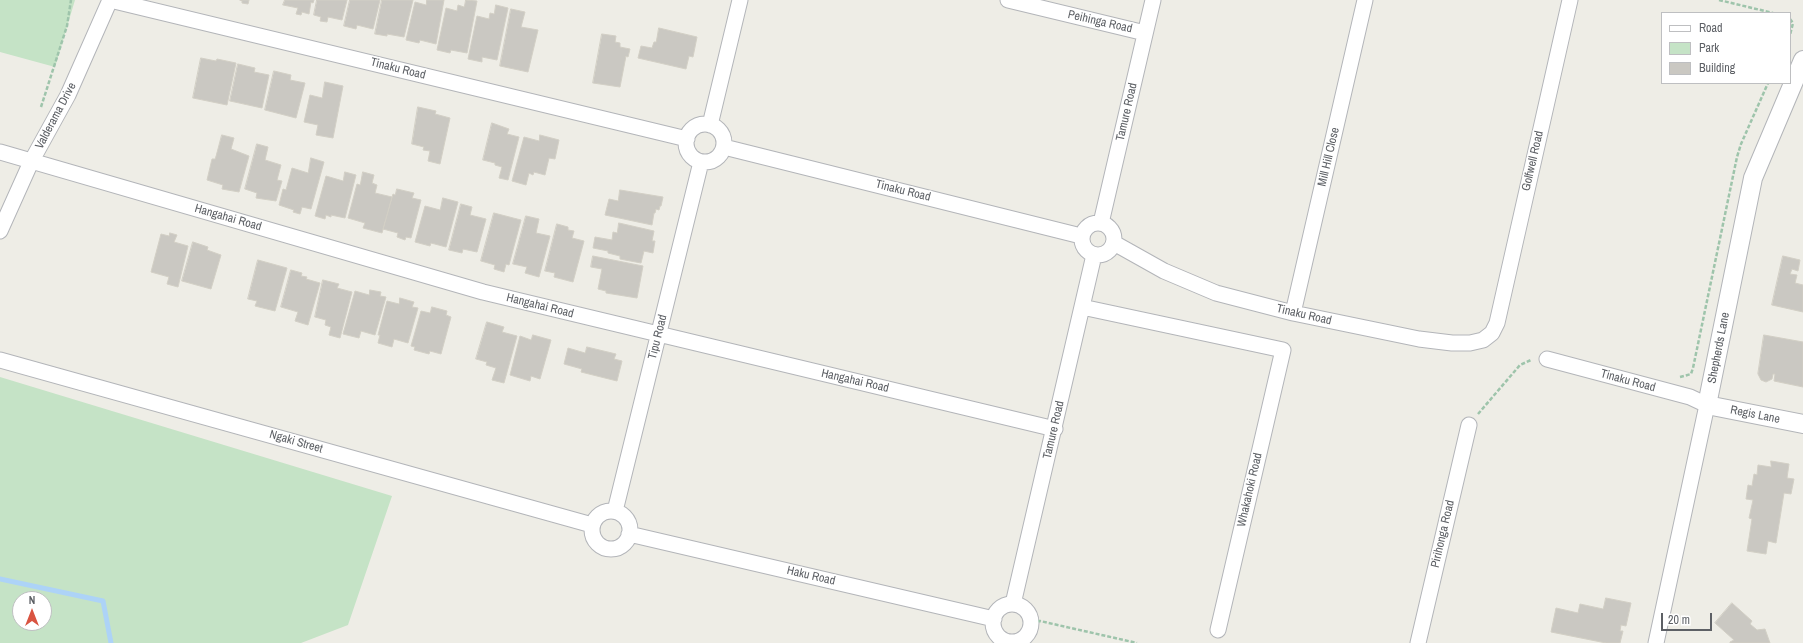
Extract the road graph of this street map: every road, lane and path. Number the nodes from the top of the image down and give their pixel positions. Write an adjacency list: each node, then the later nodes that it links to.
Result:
1 (71, 0): 14 (path)
2 (110, 0): 16 (street, Tinaku Road); 19 (street, Valderama Drive)
3 (740, 0): 15 (street)
4 (1008, 0): 12 (street, Peihinga Road)
5 (1153, 0): 12 (street, Tamure Road)
6 (1365, 0): 27 (street, Mill Hill Close)
7 (1570, 0): 28 (street, Golfwell Road)
8 (1719, 0): 9 (path)
9 (1769, 12)
10 (1791, 20): 11 (path)
11 (1791, 31)
12 (1145, 33): 21 (street, Tamure Road)
13 (1803, 60): 32 (street, Shepherds Lane)
14 (41, 110)
15 (710, 125): 16 (street); 17 (street)
16 (687, 139): 20 (street)
17 (724, 147): 20 (street); 23 (street, Tinaku Road)
18 (0, 152): 19 (street, Hangahai Road)
19 (31, 162): 22 (street, Valderama Drive); 29 (street, Hangahai Road)
20 (702, 162): 29 (street, Tipu Road)
21 (1101, 223): 23 (street); 24 (street)
22 (0, 231)
23 (1081, 236): 25 (street)
24 (1114, 243): 25 (street); 27 (street, Tinaku Road)
25 (1094, 255): 26 (street, Tamure Road)
26 (1082, 307): 35 (street, Tamure Road); 42 (street, Whakahoki Road)
27 (1293, 313): 28 (street, Tinaku Road)
28 (1497, 323)
29 (659, 335): 35 (street, Hangahai Road); 36 (street, Tipu Road)
30 (1547, 359): 32 (street, Tinaku Road); 34 (path)
31 (0, 360): 37 (street, Ngaki Street)
32 (1708, 405): 33 (street, Regis Lane); 46 (street, Shepherds Lane)
33 (1803, 424)
34 (1469, 425): 45 (street, Pirihonga Road)
35 (1055, 429): 39 (street, Tamure Road)
36 (615, 512): 37 (street); 38 (street)
37 (592, 525): 38 (street)
38 (629, 534): 40 (street, Haku Road)
39 (1013, 604): 40 (street); 41 (street)
40 (994, 619): 43 (street)
41 (1031, 622): 43 (street); 44 (path)
42 (1218, 630)
43 (1006, 642)
44 (1137, 643)
45 (1418, 643)
46 (1656, 643)

